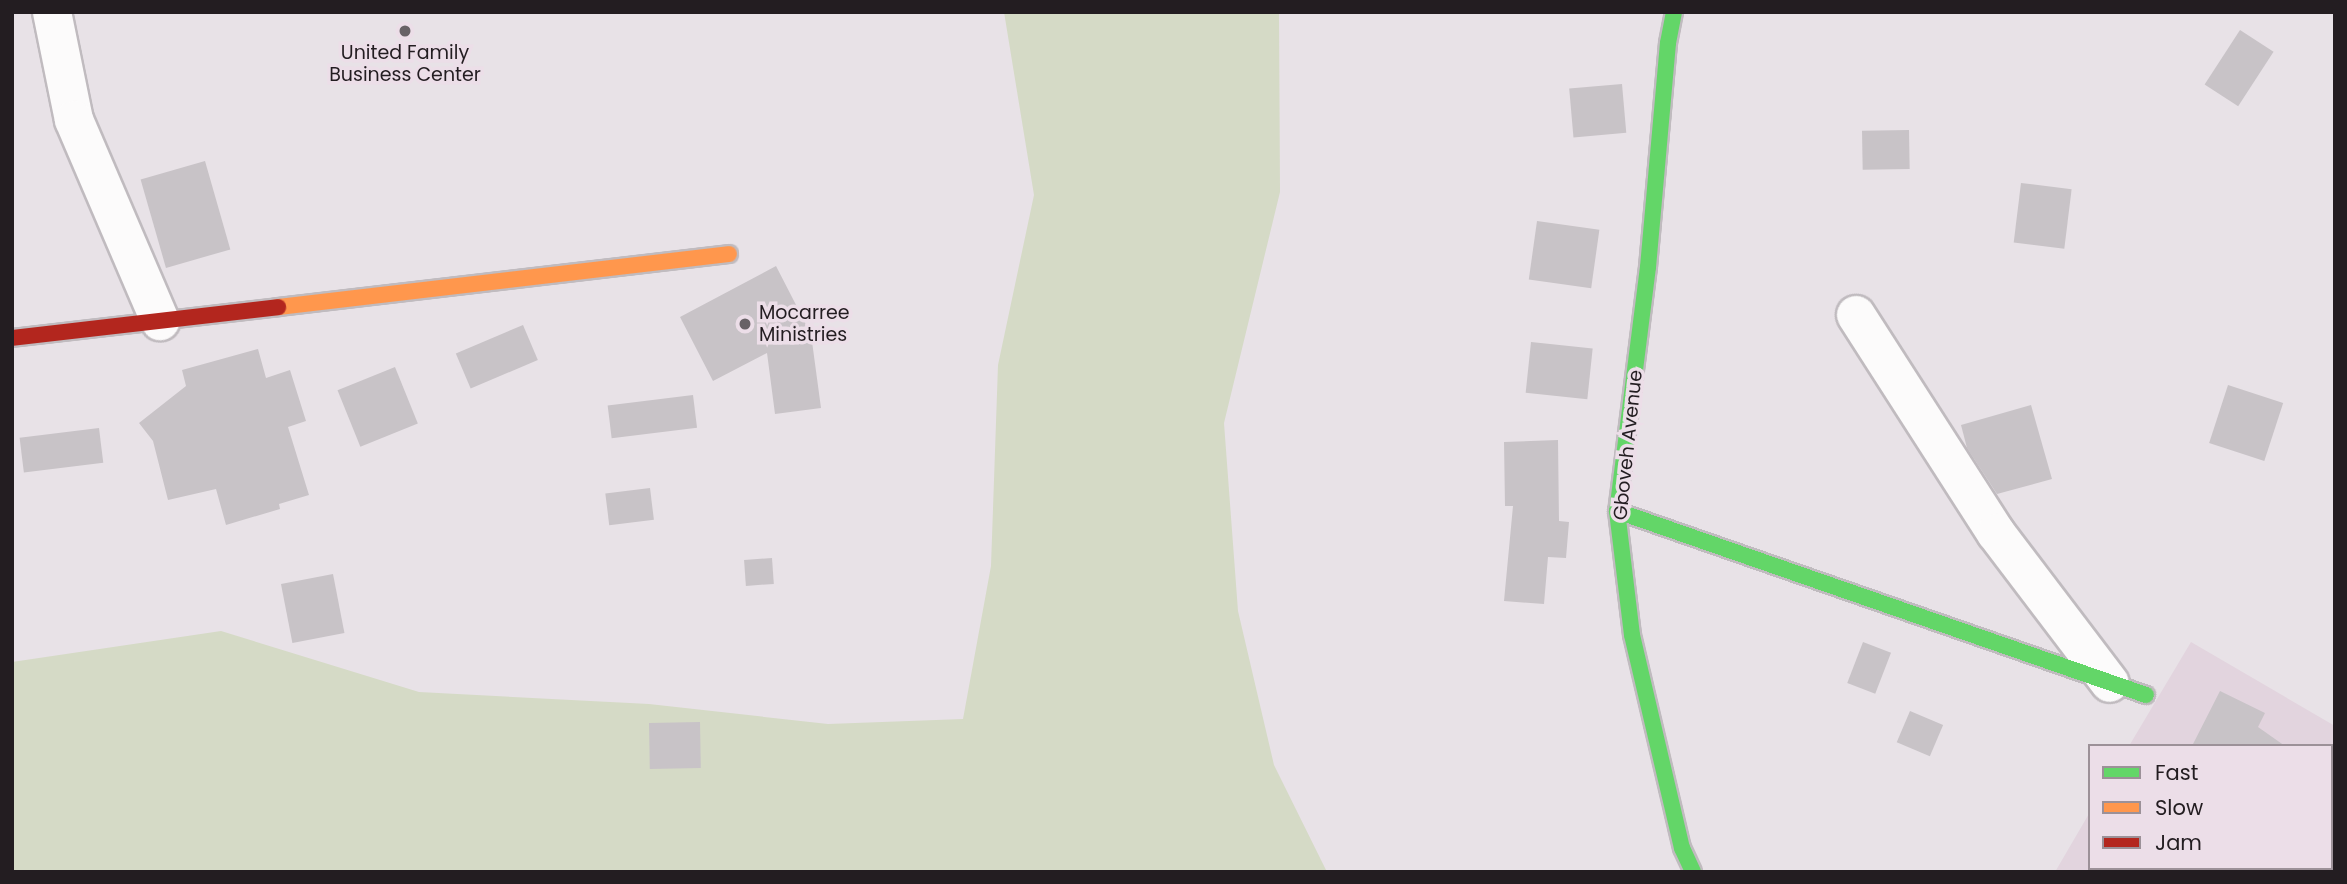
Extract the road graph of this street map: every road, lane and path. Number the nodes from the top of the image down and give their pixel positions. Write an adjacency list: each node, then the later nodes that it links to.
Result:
1 (52, 12): 5 (street)
2 (1674, 12): 7 (street, Gboveh Avenue)
3 (729, 254): 5 (street)
4 (1856, 315): 8 (street)
5 (160, 321): 6 (street)
6 (12, 338)
7 (1617, 511): 8 (street); 10 (street, Gboveh Avenue)
8 (2110, 683): 9 (street)
9 (2146, 695)
10 (1693, 872)

